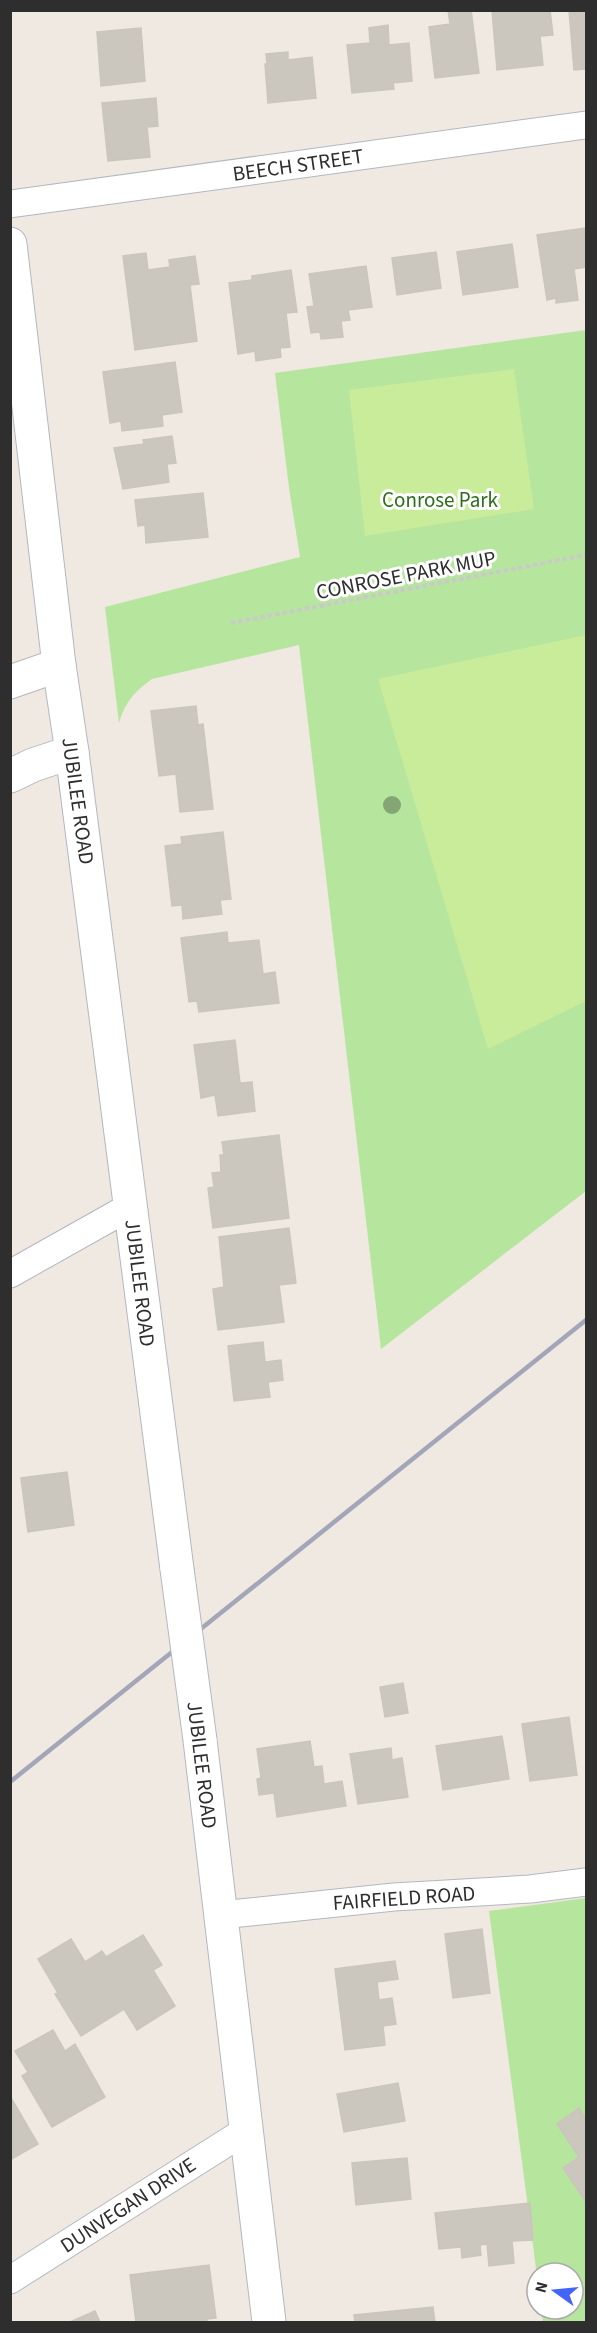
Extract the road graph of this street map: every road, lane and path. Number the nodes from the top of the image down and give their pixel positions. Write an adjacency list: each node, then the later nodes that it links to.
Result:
1 (586, 125): 2 (street, BEECH STREET)
2 (10, 204)
3 (10, 243): 6 (street, JUBILEE ROAD)
4 (586, 555): 5 (path, CONROSE PARK MUP)
5 (231, 623)
6 (59, 665): 7 (street); 8 (street, JUBILEE ROAD)
7 (10, 682)
8 (72, 752): 9 (street); 10 (street, JUBILEE ROAD)
9 (10, 776)
10 (131, 1206): 11 (street); 13 (street, JUBILEE ROAD, bridge)
11 (10, 1274)
12 (586, 1882): 13 (street, FAIRFIELD ROAD)
13 (221, 1915): 14 (street, JUBILEE ROAD)
14 (245, 2131): 15 (street, DUNVEGAN DRIVE); 16 (street, JUBILEE ROAD)
15 (10, 2280)
16 (269, 2322)

